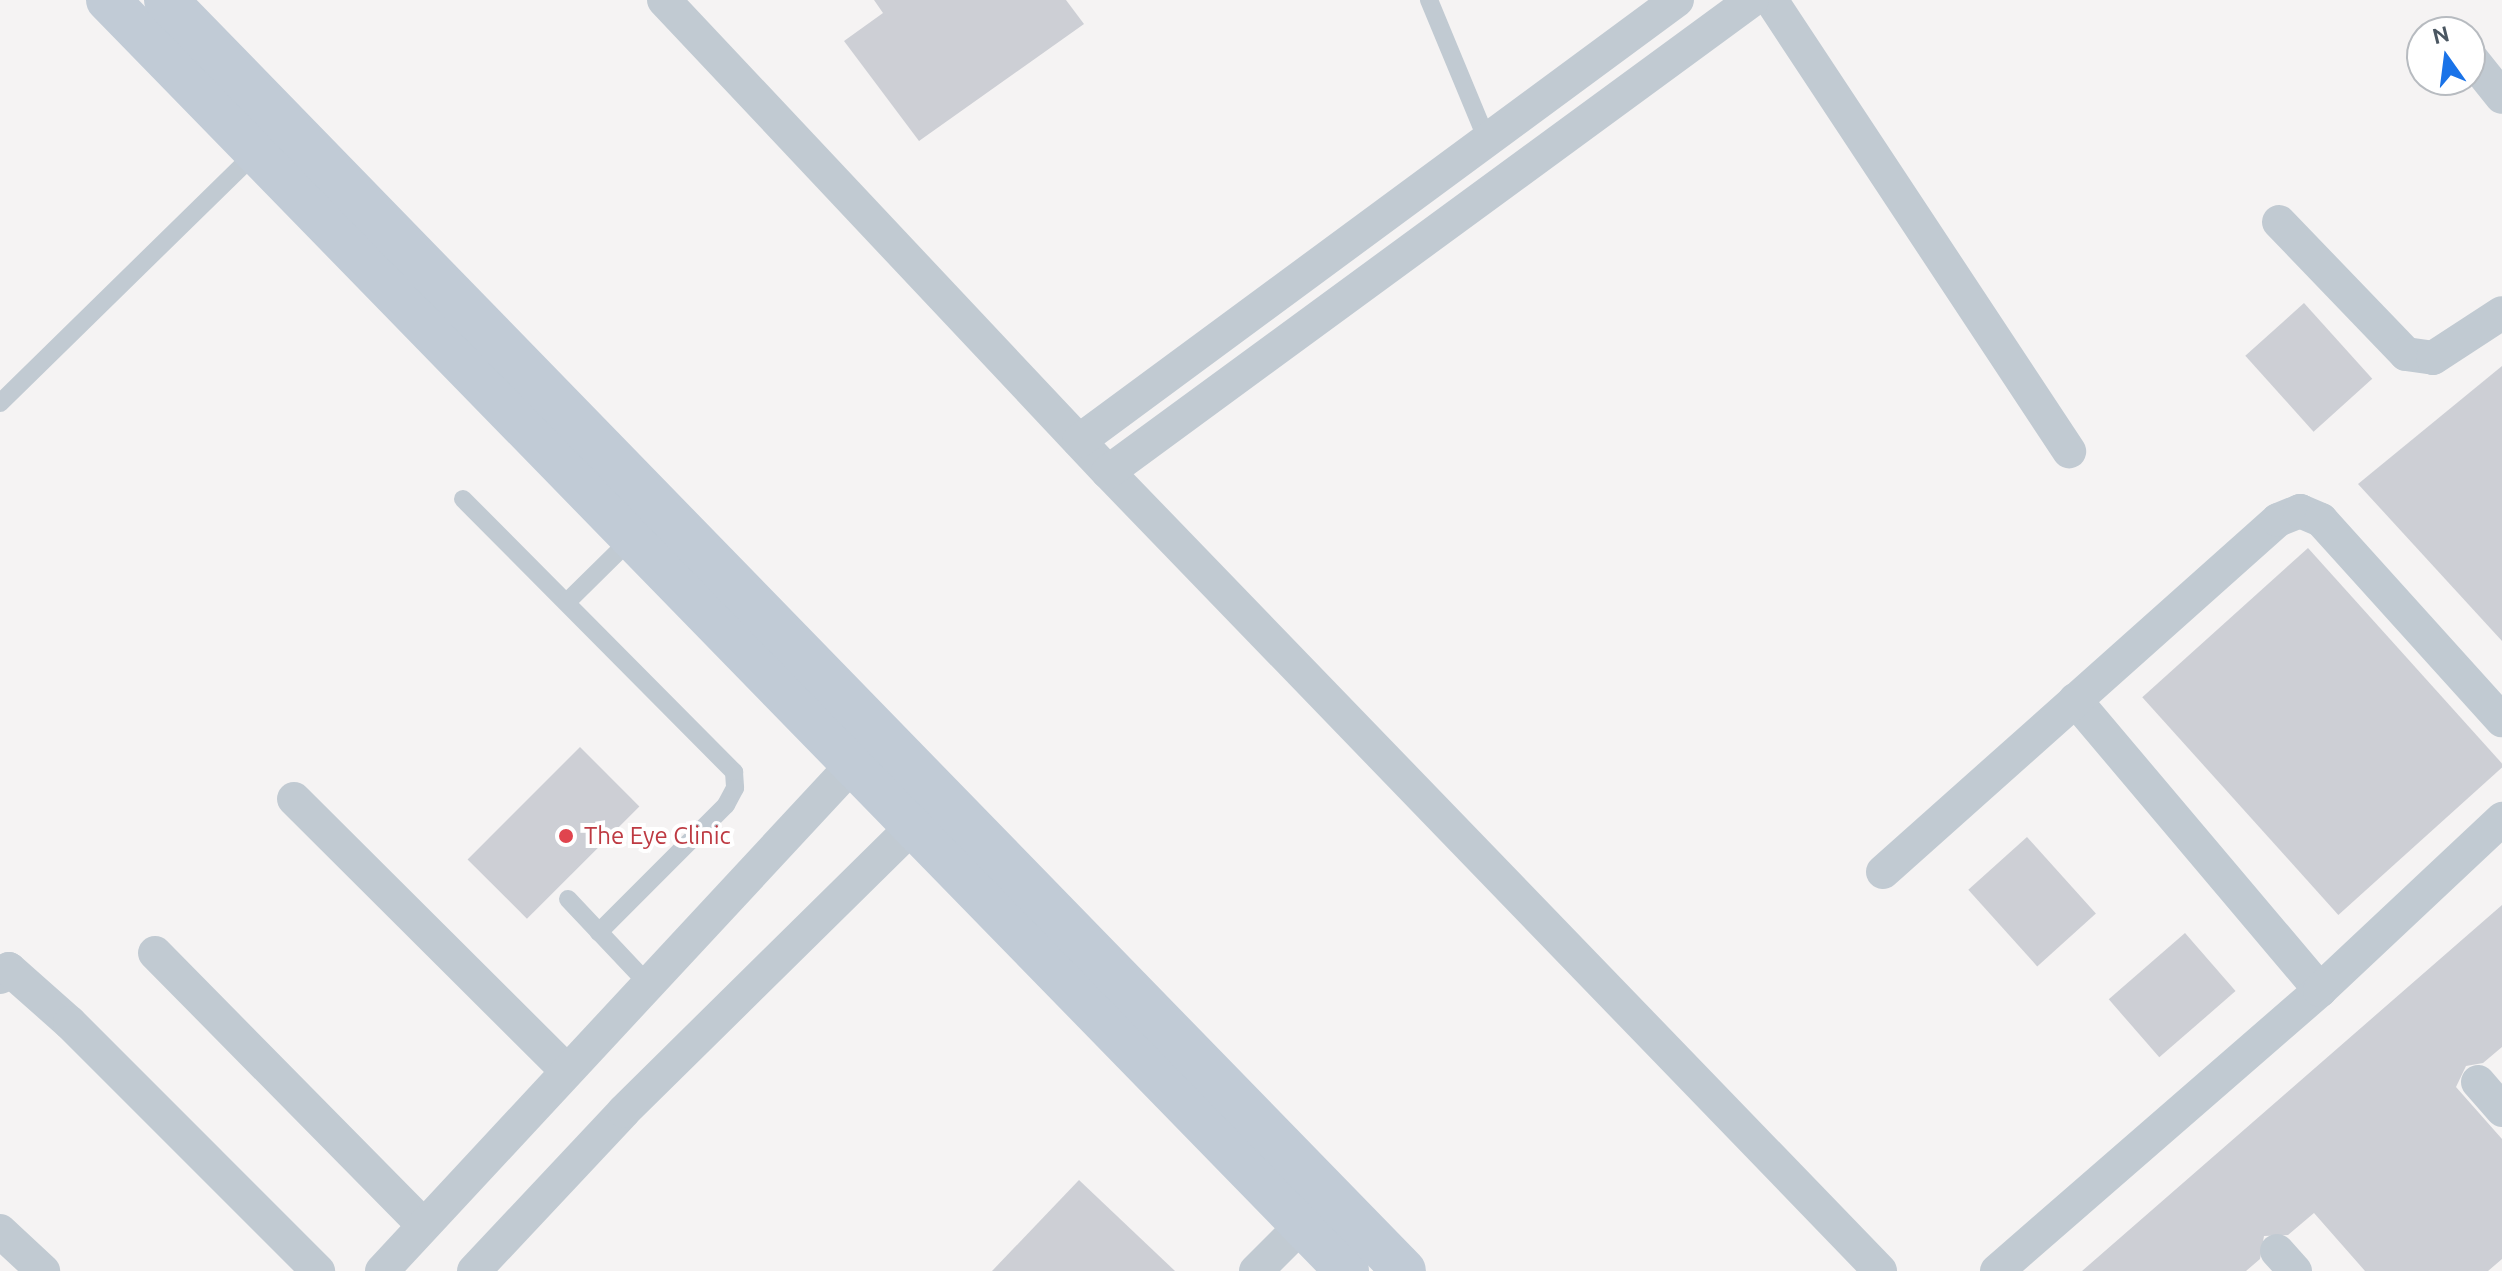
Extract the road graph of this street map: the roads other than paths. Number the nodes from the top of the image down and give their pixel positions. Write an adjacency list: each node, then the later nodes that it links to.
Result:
1 (108, 0): 10 (main road)
2 (166, 0): 10 (main road)
3 (664, 0): 15 (street)
4 (1429, 0): 11 (lane)
5 (1677, 0): 11 (street)
6 (1752, 0): 17 (street)
7 (1771, 0): 16 (street)
8 (2486, 77): 9 (street)
9 (2502, 97)
10 (271, 137): 14 (lane); 19 (main road); 23 (main road)
11 (1487, 140): 15 (street)
12 (2279, 222): 13 (street)
13 (2502, 313)
14 (0, 403)
15 (1079, 441): 17 (street)
16 (2069, 451)
17 (1108, 472): 47 (street)
18 (463, 499): 20 (lane)
19 (632, 538): 20 (lane); 23 (main road)
20 (567, 602): 29 (lane)
21 (2075, 700): 22 (street); 27 (street); 33 (street)
22 (2502, 720)
23 (866, 751): 25 (main road); 32 (street)
24 (294, 799): 34 (street)
25 (930, 810): 38 (main road); 43 (street); 46 (main road)
26 (2502, 819): 33 (street)
27 (1883, 872)
28 (568, 899): 29 (lane)
29 (599, 932): 32 (lane)
30 (155, 953): 37 (street)
31 (0, 977): 41 (street)
32 (648, 984): 34 (street)
33 (2320, 990): 48 (street)
34 (567, 1071): 37 (street)
35 (2478, 1082): 36 (street)
36 (2502, 1110)
37 (423, 1225): 42 (street)
38 (1302, 1225): 44 (street); 45 (main road)
39 (0, 1231): 40 (street)
40 (43, 1271)
41 (318, 1271)
42 (382, 1271)
43 (474, 1271)
44 (1256, 1271)
45 (1347, 1271)
46 (1404, 1271)
47 (1880, 1271)
48 (1997, 1271)

